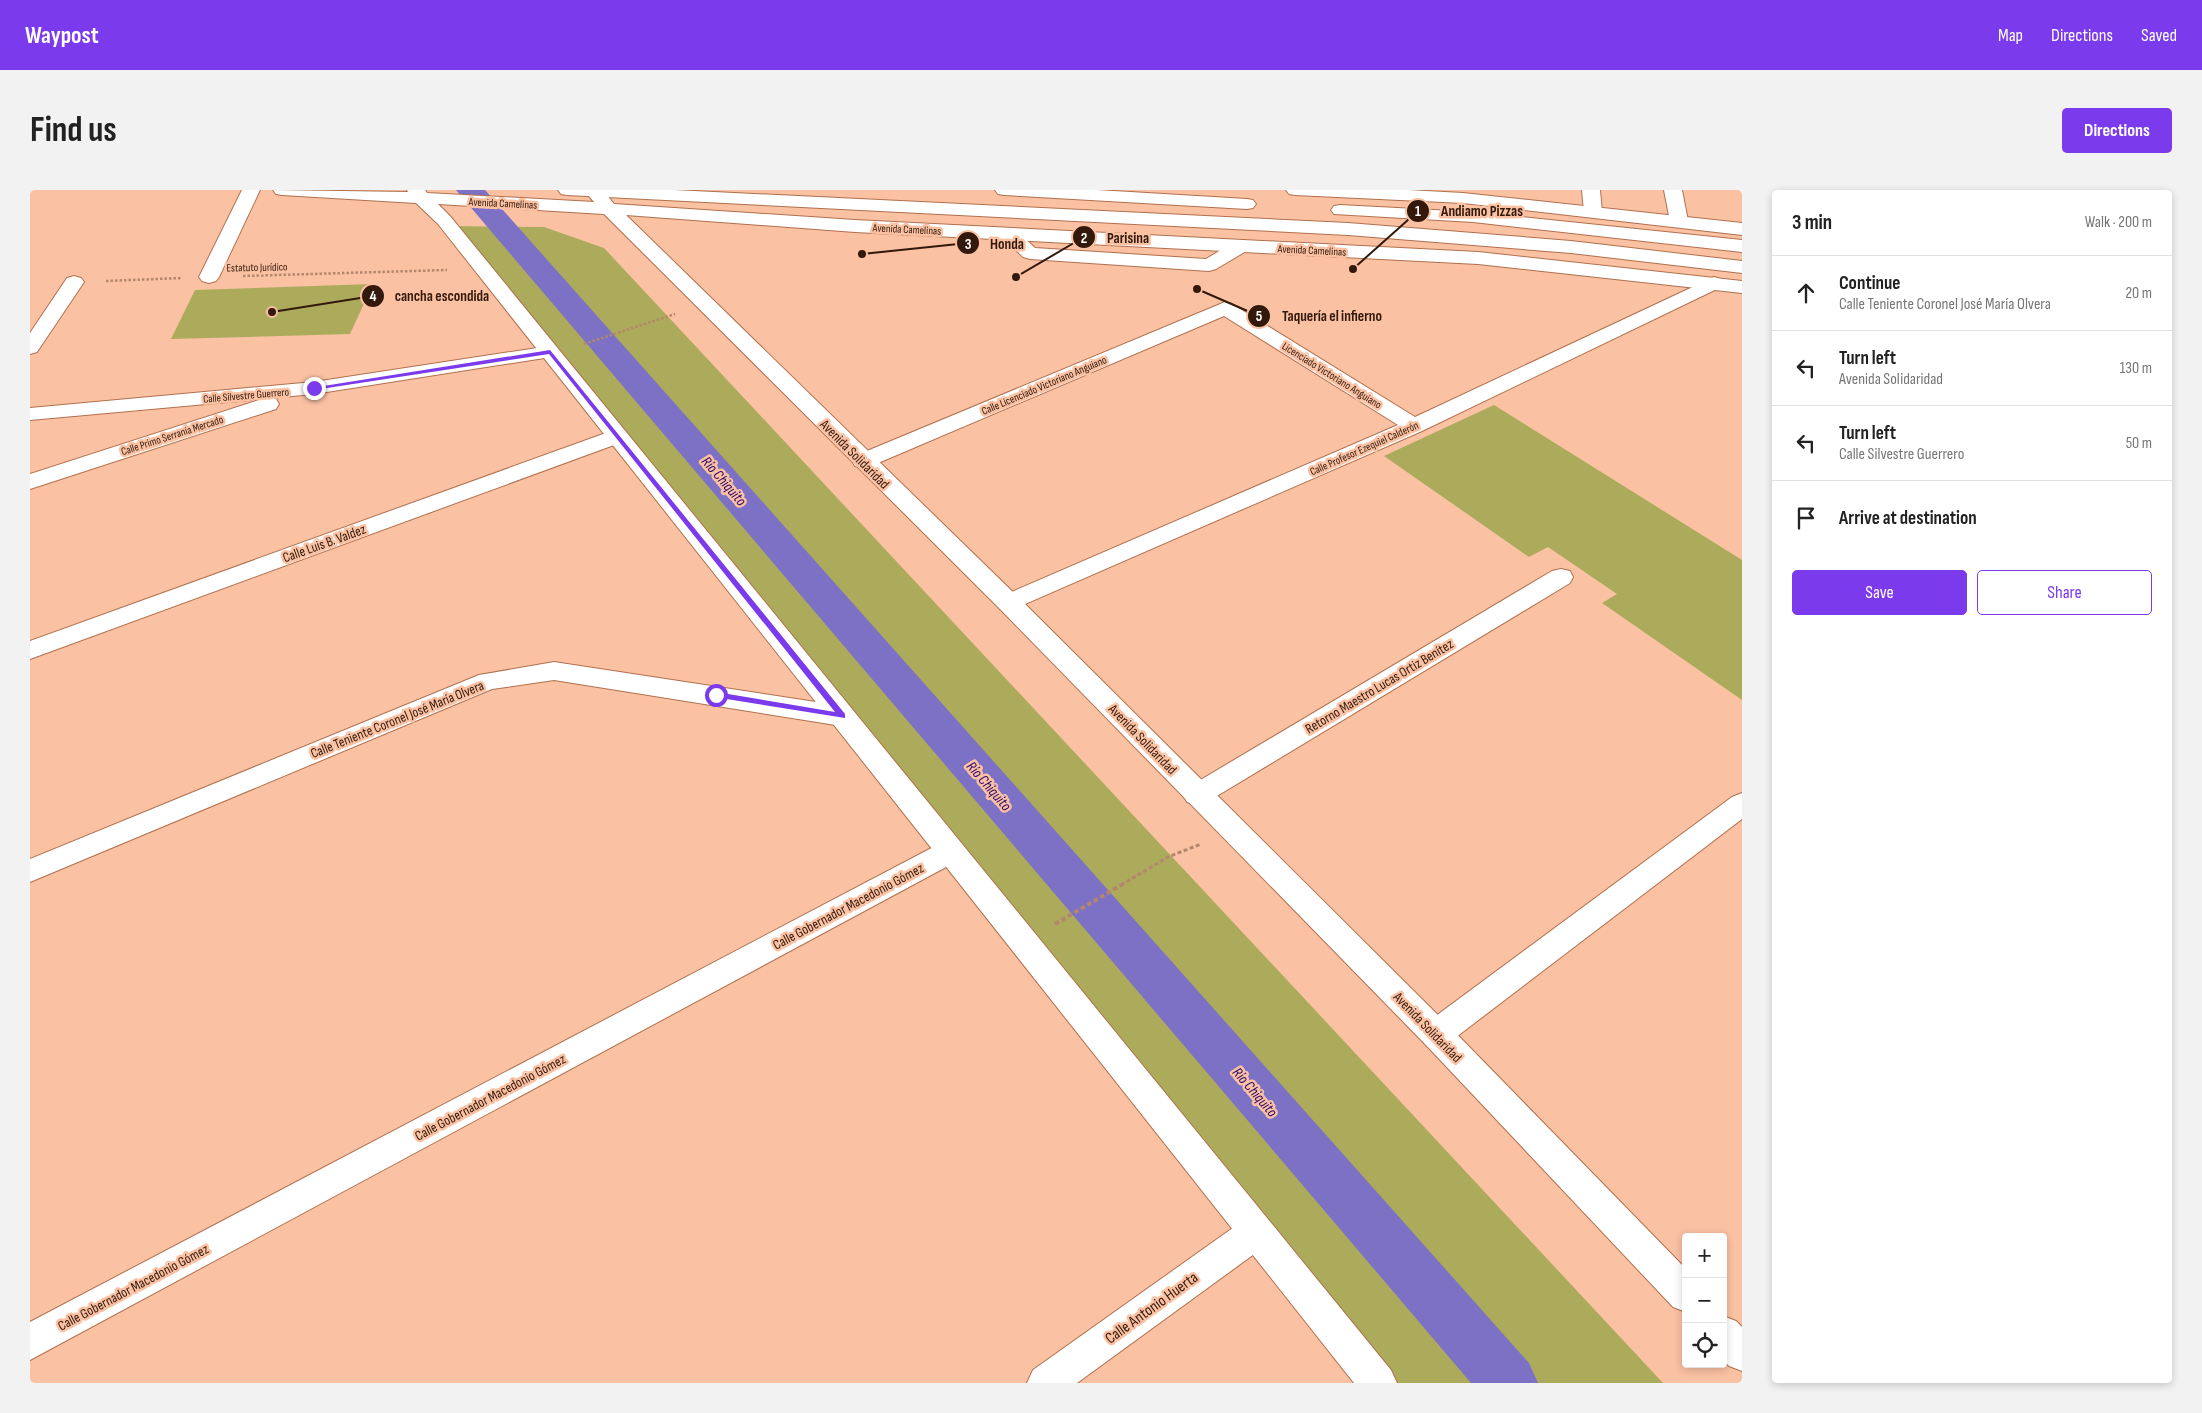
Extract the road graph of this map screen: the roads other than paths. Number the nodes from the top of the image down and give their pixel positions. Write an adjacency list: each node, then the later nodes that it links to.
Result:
1 (251, 190): 22 (main road)
2 (282, 190): 14 (main road, Avenida Camelinas)
3 (1004, 190): 10 (main road)
4 (1236, 190): 10 (main road)
5 (1591, 190): 15 (main road)
6 (1672, 190): 17 (main road)
7 (1462, 194): 8 (main road); 15 (main road)
8 (1294, 198): 20 (main road)
9 (772, 199): 12 (main road, Avenida Camelinas); 16 (main road); 21 (main road, Avenida Camelinas)
10 (1205, 202): 13 (main road)
11 (564, 204): 12 (main road, Avenida Camelinas); 14 (main road); 14 (main road, Avenida Camelinas); 18 (main road)
12 (600, 205): 16 (main road, Avenida Camelinas); 33 (main road, Avenida Solidaridad)
13 (1265, 205)
14 (445, 209): 28 (main road)
15 (1593, 212): 17 (main road)
16 (718, 216): 24 (main road, Avenida Camelinas)
17 (1679, 221): 19 (main road)
18 (586, 224)
19 (1742, 228)
20 (1742, 246)
21 (1742, 267)
22 (209, 277)
23 (74, 282): 27 (main road)
24 (1714, 283): 25 (main road, Avenida Camelinas); 31 (main road, Calle Profesor Ezequiel Calderón)
25 (1742, 287)
26 (1225, 308): 31 (main road, Licenciado Victoriano Anguiano); 33 (main road, Calle Licenciado Victoriano Anguiano)
27 (30, 348)
28 (550, 352): 29 (main road, Calle Silvestre Guerrero); 32 (main road)
29 (314, 388): 30 (main road, Calle Silvestre Guerrero); 34 (main road, Calle Primo Serranía Mercado)
30 (30, 414)
31 (1414, 426): 36 (main road, Calle Profesor Ezequiel Calderón)
32 (617, 436): 37 (main road, Calle Luis B. Valdez); 38 (main road)
33 (863, 461): 36 (main road, Avenida Solidaridad)
34 (30, 482)
35 (1561, 577): 39 (main road, Retorno Maestro Lucas Ortiz Benítez)
36 (1009, 603): 39 (main road, Avenida Solidaridad)
37 (30, 650)
38 (842, 716): 41 (main road); 42 (main road, Calle Teniente Coronel José María Olvera)
39 (1197, 794): 43 (main road, Avenida Solidaridad)
40 (1742, 804): 43 (main road)
41 (951, 851): 44 (main road); 46 (main road, Calle Gobernador Macedonio Gómez)
42 (30, 871)
43 (1436, 1034): 45 (main road, Avenida Solidaridad)
44 (1256, 1232): 47 (main road, Calle Antonio Huerta); 48 (main road)
45 (1682, 1291)
46 (30, 1342)
47 (1046, 1383)
48 (1378, 1383)

